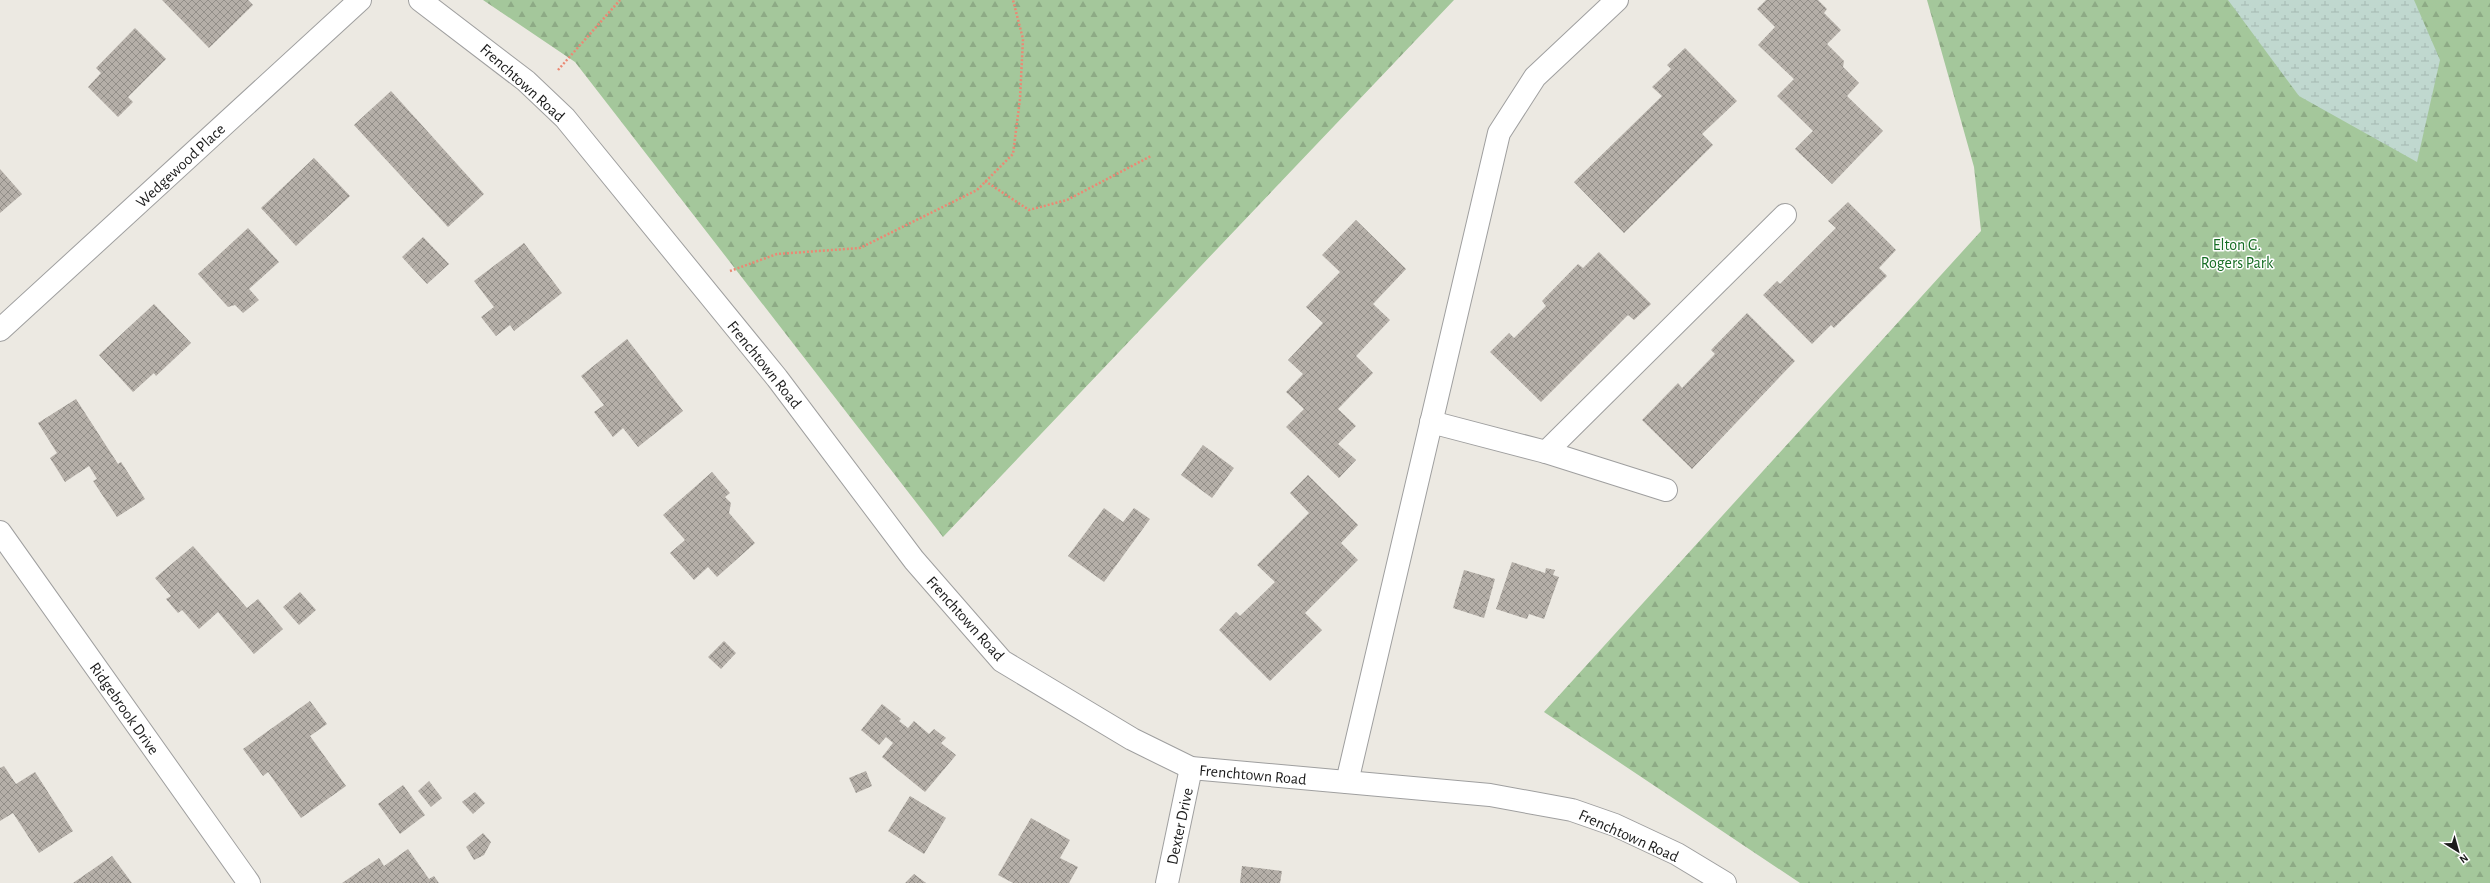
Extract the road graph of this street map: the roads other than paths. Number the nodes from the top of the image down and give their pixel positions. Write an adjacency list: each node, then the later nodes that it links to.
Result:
1 (360, 0): 5 (street, Wedgewood Place)
2 (420, 0): 10 (street, Frenchtown Road)
3 (1617, 0): 6 (street)
4 (1785, 215): 7 (street)
5 (0, 330)
6 (1431, 422): 7 (street); 11 (street)
7 (1546, 452): 8 (street)
8 (1666, 490)
9 (0, 532): 12 (street, Ridgebrook Drive)
10 (1191, 768): 11 (street, Frenchtown Road); 13 (street, Dexter Drive)
11 (1347, 782): 14 (street, Frenchtown Road)
12 (249, 883)
13 (1167, 883)
14 (1725, 883)

